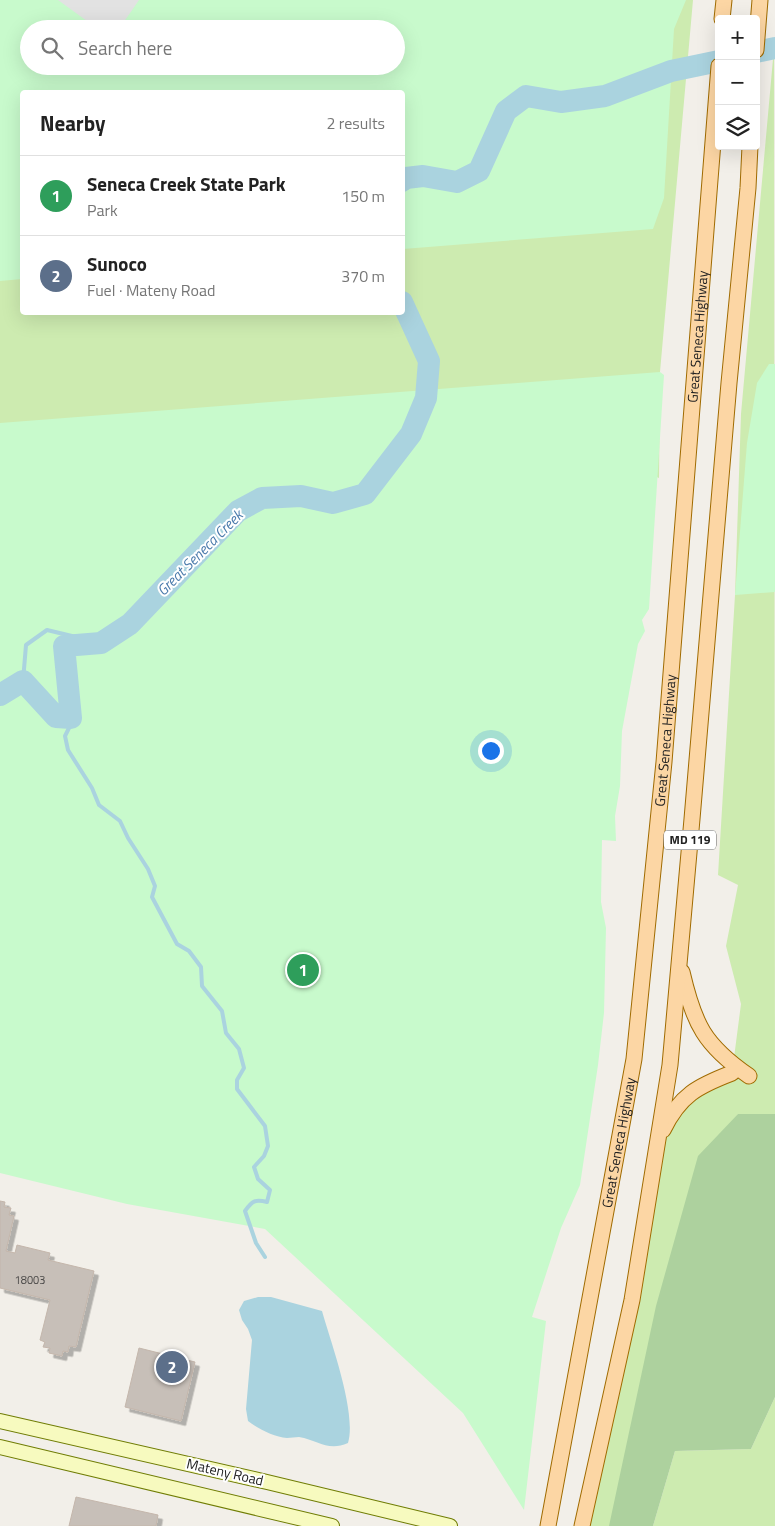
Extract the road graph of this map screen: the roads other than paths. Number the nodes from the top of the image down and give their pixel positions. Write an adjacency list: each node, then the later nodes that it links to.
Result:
1 (760, 0): 4 (main road)
2 (724, 1): 3 (main road)
3 (722, 15)
4 (759, 15)
5 (716, 105): 15 (main road, Great Seneca Highway / MD 119)
6 (750, 150): 7 (main road, MD 119)
7 (680, 960): 9 (main road); 10 (main road, MD 119)
8 (732, 1074): 10 (main road)
9 (749, 1076)
10 (659, 1138): 16 (main road, MD 119)
11 (0, 1421): 14 (street, Mateny Road)
12 (0, 1447): 13 (street, Mateny Road)
13 (332, 1526)
14 (450, 1526)
15 (548, 1526)
16 (582, 1526)

